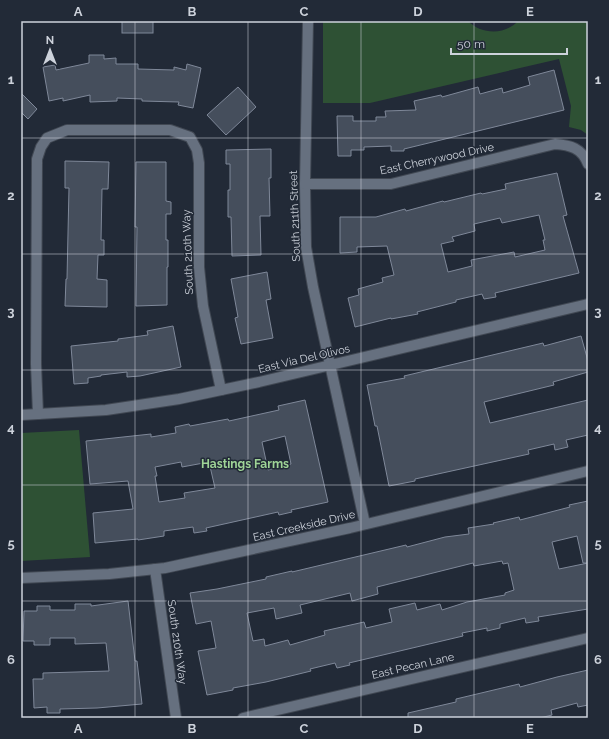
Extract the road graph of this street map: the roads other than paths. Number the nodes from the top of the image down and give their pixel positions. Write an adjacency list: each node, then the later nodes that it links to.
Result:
1 (308, 21): 3 (street, South 211th Street)
2 (588, 164): 3 (street, East Cherrywood Drive)
3 (304, 184): 5 (street, South 211th Street)
4 (588, 304): 5 (street, East Via Del Olivos)
5 (331, 365): 6 (street, East Via Del Olivos); 10 (street, South 211th Street)
6 (221, 390): 7 (street, East Via Del Olivos); 7 (street, South 210th Way)
7 (38, 414): 8 (street, East Via Del Olivos)
8 (21, 415)
9 (588, 471): 10 (street, East Creekside Drive)
10 (365, 524): 11 (street, East Creekside Drive)
11 (155, 568): 12 (street, East Creekside Drive); 14 (street, South 210th Way)
12 (21, 578)
13 (588, 638): 15 (street, East Pecan Lane)
14 (176, 718)
15 (243, 718)

